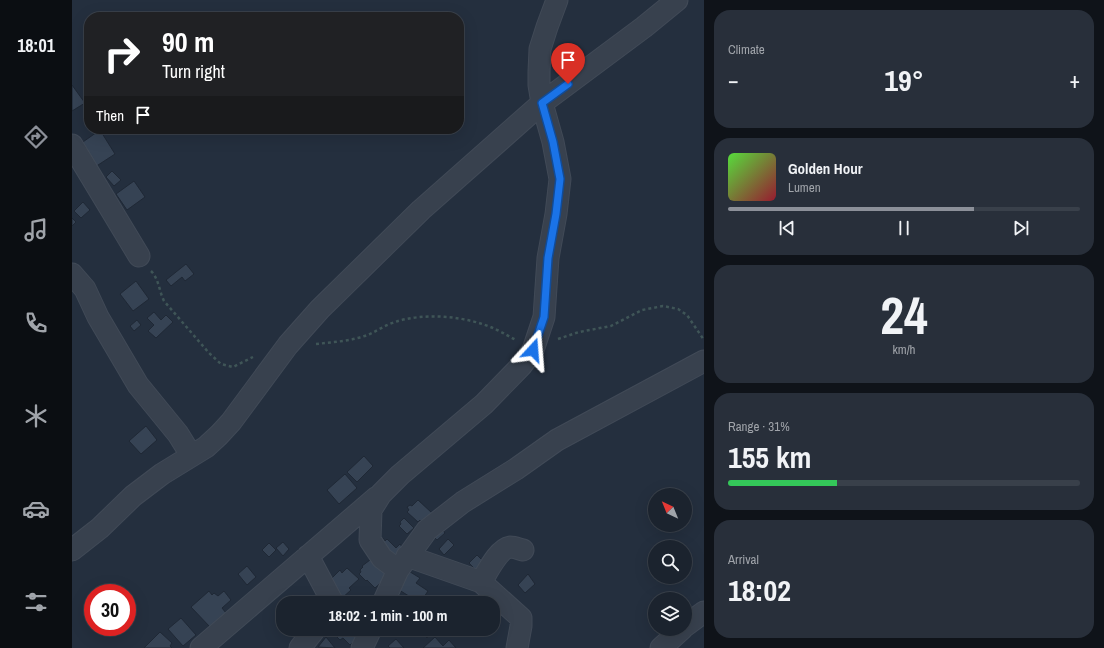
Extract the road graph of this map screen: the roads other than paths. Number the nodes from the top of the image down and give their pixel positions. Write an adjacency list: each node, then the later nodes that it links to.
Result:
1 (557, 0): 3 (street)
2 (677, 0): 3 (street)
3 (542, 103): 8 (street); 9 (street)
4 (72, 145): 5 (street)
5 (139, 256)
6 (72, 274): 8 (street)
7 (704, 361): 13 (street)
8 (191, 456): 10 (street)
9 (381, 494): 12 (street); 13 (street)
10 (72, 550)
11 (523, 550): 14 (street)
12 (308, 556): 15 (street); 22 (street)
13 (402, 563): 14 (street); 16 (street)
14 (481, 582): 25 (street)
15 (329, 596)
16 (386, 596)
17 (704, 612): 18 (street)
18 (692, 621)
19 (309, 636): 23 (street)
20 (368, 636): 24 (street)
21 (674, 636): 26 (street)
22 (201, 648)
23 (300, 648)
24 (362, 648)
25 (517, 648)
26 (661, 648)

